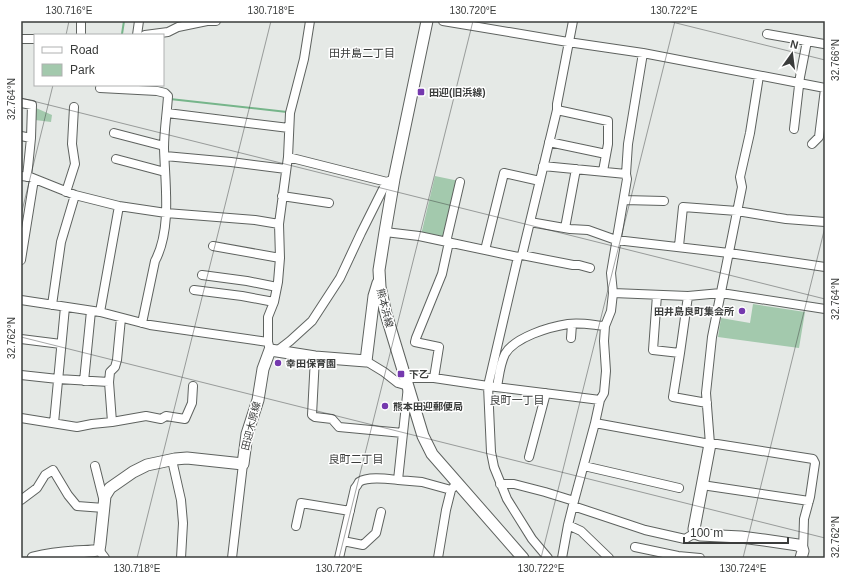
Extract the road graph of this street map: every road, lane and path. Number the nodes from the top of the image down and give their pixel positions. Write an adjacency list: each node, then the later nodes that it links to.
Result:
1 (139, 21): 9 (street)
2 (216, 21): 10 (street)
3 (310, 21): 26 (street)
4 (428, 21): 45 (main road, 熊本浜線)
5 (443, 21): 15 (street)
6 (573, 21): 15 (street)
7 (81, 23): 8 (street)
8 (81, 34)
9 (137, 34)
10 (153, 34)
11 (767, 34): 14 (street)
12 (21, 39): 13 (street)
13 (34, 39)
14 (807, 41): 16 (street); 19 (street)
15 (568, 42): 17 (street); 24 (street)
16 (824, 44)
17 (643, 53): 18 (street); 43 (street)
18 (759, 76): 19 (street); 55 (street)
19 (800, 83): 21 (street); 27 (street)
20 (100, 88): 25 (street)
21 (825, 88): 32 (street)
22 (21, 103): 30 (street)
23 (74, 107): 48 (street)
24 (557, 110): 31 (street); 34 (street)
25 (167, 113): 26 (street); 33 (street)
26 (289, 128): 36 (street)
27 (794, 129)
28 (114, 133): 33 (street)
29 (21, 136): 30 (street)
30 (32, 138): 44 (street)
31 (549, 142): 34 (street); 38 (street)
32 (812, 144)
33 (164, 146): 35 (street)
34 (606, 154): 41 (street)
35 (165, 156): 39 (street); 42 (street)
36 (288, 157): 39 (street); 45 (street)
37 (116, 159): 42 (street)
38 (543, 166): 40 (street); 46 (street)
39 (286, 169): 50 (street)
40 (576, 169): 41 (street); 60 (street)
41 (603, 171): 43 (street)
42 (165, 172): 56 (street)
43 (626, 174): 51 (street)
44 (28, 177): 48 (street); 70 (street)
45 (391, 181): 61 (main road, 熊本浜線); 95 (street)
46 (540, 181): 57 (street); 66 (street)
47 (460, 182): 63 (street)
48 (66, 192): 49 (street)
49 (75, 195): 54 (street); 83 (street)
50 (282, 196): 53 (street); 59 (street)
51 (624, 200): 52 (street); 62 (street)
52 (664, 201)
53 (329, 203)
54 (119, 206): 56 (street); 87 (street)
55 (737, 211): 58 (street); 65 (street); 67 (street)
56 (166, 213): 59 (street); 89 (street)
57 (530, 222): 60 (street); 68 (street)
58 (825, 222)
59 (279, 224): 69 (street)
60 (565, 228): 62 (street)
61 (385, 232): 63 (street); 74 (main road, 熊本浜線)
62 (616, 240): 65 (street); 78 (street)
63 (448, 242): 66 (street); 100 (street)
64 (213, 246): 69 (street)
65 (679, 246): 67 (street)
66 (485, 250): 68 (street)
67 (729, 253): 72 (street); 77 (street)
68 (520, 256): 71 (street); 106 (street)
69 (280, 258): 75 (street)
70 (21, 260)
71 (590, 268)
72 (825, 268)
73 (202, 275): 75 (street)
74 (379, 277): 98 (main road); 104 (main road, 熊本浜線)
75 (277, 287): 82 (street)
76 (194, 290): 82 (street)
77 (721, 293): 80 (street); 85 (street); 109 (street)
78 (613, 294): 79 (street); 91 (street)
79 (657, 295): 80 (street); 96 (street)
80 (688, 296): 96 (street)
81 (21, 300): 83 (street)
82 (274, 302): 95 (street)
83 (52, 305): 84 (street)
84 (65, 307): 86 (street); 94 (street)
85 (825, 309)
86 (91, 311): 87 (street); 102 (street)
87 (100, 312): 88 (street)
88 (121, 318): 89 (street); 103 (street)
89 (142, 323): 95 (street)
90 (572, 324): 91 (street); 92 (street); 106 (street)
91 (605, 326): 108 (street)
92 (571, 338)
93 (21, 339): 94 (street)
94 (61, 344): 101 (street)
95 (272, 348): 97 (main road); 118 (main road, 田迎木原線)
96 (680, 353): 109 (street)
97 (315, 357): 98 (main road); 114 (street)
98 (366, 361): 104 (street)
99 (21, 375): 101 (street)
100 (434, 378): 104 (street); 106 (street)
101 (58, 379): 102 (street); 111 (street)
102 (84, 380): 103 (street)
103 (109, 382): 112 (street)
104 (407, 382): 114 (street); 124 (main road, 熊本浜線)
105 (193, 386): 112 (street)
106 (492, 387): 107 (street); 122 (street)
107 (546, 393): 108 (street); 116 (street)
108 (600, 400): 113 (street)
109 (707, 403): 115 (street)
110 (21, 418): 111 (street)
111 (54, 422): 112 (street)
112 (112, 422)
113 (595, 423): 115 (street); 120 (street)
114 (403, 434): 121 (street)
115 (710, 444): 123 (main road); 127 (street)
116 (530, 457)
117 (172, 460): 118 (main road, 田迎木原線); 129 (main road, 田迎木原線); 140 (street)
118 (243, 464): 141 (street)
119 (94, 466): 129 (street)
120 (584, 466): 125 (street); 128 (street)
121 (398, 480): 124 (street); 130 (street)
122 (500, 484): 128 (street); 145 (street)
123 (702, 485): 127 (street); 134 (main road)
124 (454, 486): 143 (street); 144 (main road, 熊本浜線)
125 (679, 488)
126 (21, 500): 129 (street)
127 (809, 501): 138 (street)
128 (573, 503): 132 (street); 134 (street)
129 (104, 506): 137 (main road, 田迎木原線)
130 (350, 511): 133 (street); 135 (street)
131 (381, 512): 135 (street)
132 (568, 525): 146 (street); 147 (street)
133 (296, 526)
134 (695, 533): 138 (main road)
135 (343, 541): 142 (street)
136 (635, 547): 148 (street)
137 (102, 554): 139 (main road, 田迎木原線)
138 (802, 554)
139 (33, 558)
140 (181, 558)
141 (232, 558)
142 (339, 558)
143 (438, 558)
144 (523, 558)
145 (548, 558)
146 (562, 558)
147 (609, 558)
148 (700, 558)

